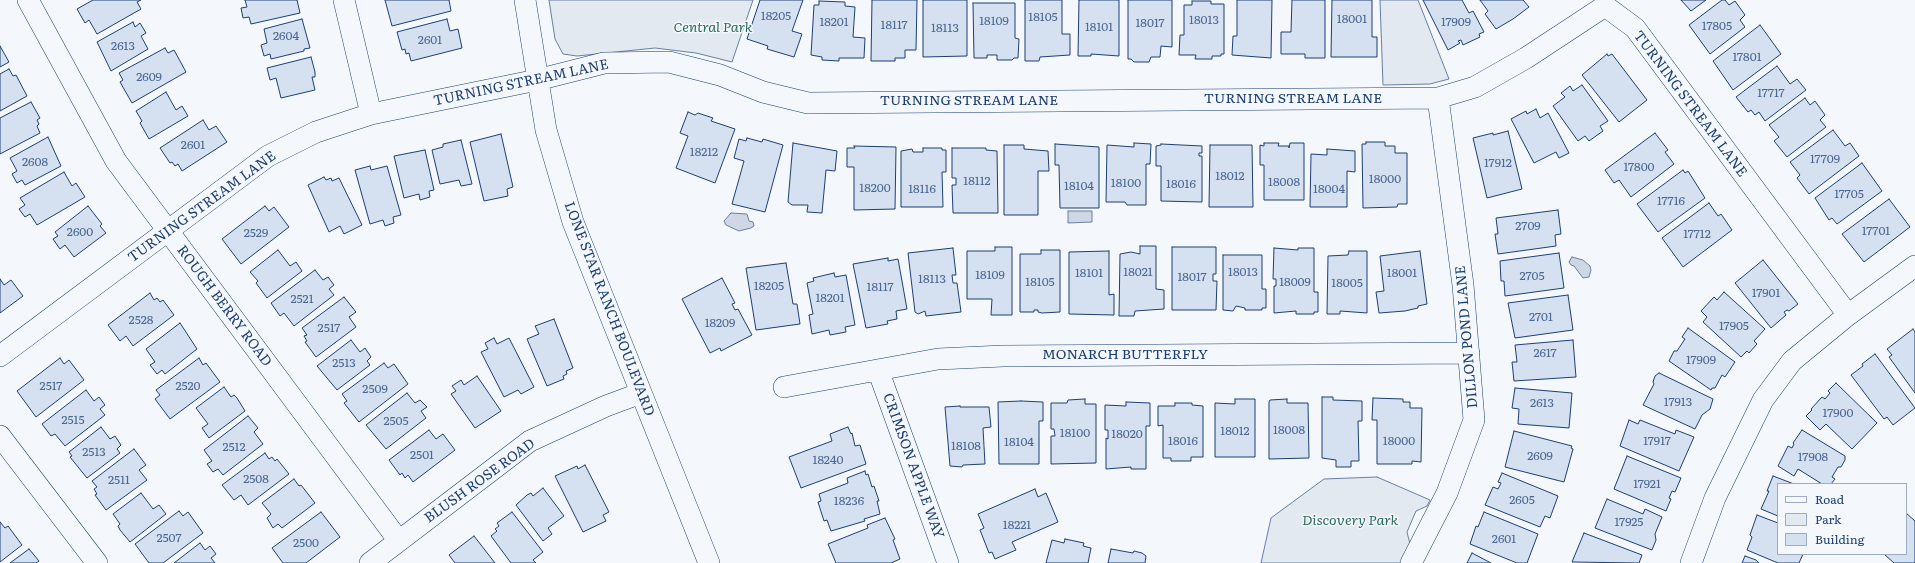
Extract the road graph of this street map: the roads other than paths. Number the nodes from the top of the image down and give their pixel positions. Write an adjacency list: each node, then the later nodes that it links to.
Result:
1 (28, 0): 7 (street, ROUGH BERRY ROAD)
2 (344, 0): 6 (street)
3 (525, 0): 4 (street, LONE STAR RANCH BOULEVARD)
4 (538, 80): 5 (street, TURNING STREAM LANE); 6 (street, TURNING STREAM LANE); 14 (street, LONE STAR RANCH BOULEVARD)
5 (1438, 98): 9 (street, TURNING STREAM LANE); 10 (street, DILLON POND LANE)
6 (371, 114): 7 (street, TURNING STREAM LANE)
7 (167, 231): 11 (street, TURNING STREAM LANE); 16 (street, ROUGH BERRY ROAD)
8 (1915, 266): 9 (street)
9 (1848, 315): 22 (street)
10 (1469, 353): 12 (street, MONARCH BUTTERFLY); 21 (street, DILLON POND LANE)
11 (0, 356)
12 (878, 370): 13 (street, MONARCH BUTTERFLY); 20 (street, CRIMSON APPLE WAY)
13 (784, 387)
14 (641, 393): 16 (street, BLUSH ROSE ROAD); 19 (street, LONE STAR RANCH BOULEVARD)
15 (0, 436): 17 (street)
16 (399, 540): 18 (street, BLUSH ROSE ROAD)
17 (97, 563)
18 (370, 563)
19 (709, 563)
20 (948, 563)
21 (1411, 563)
22 (1691, 563)

